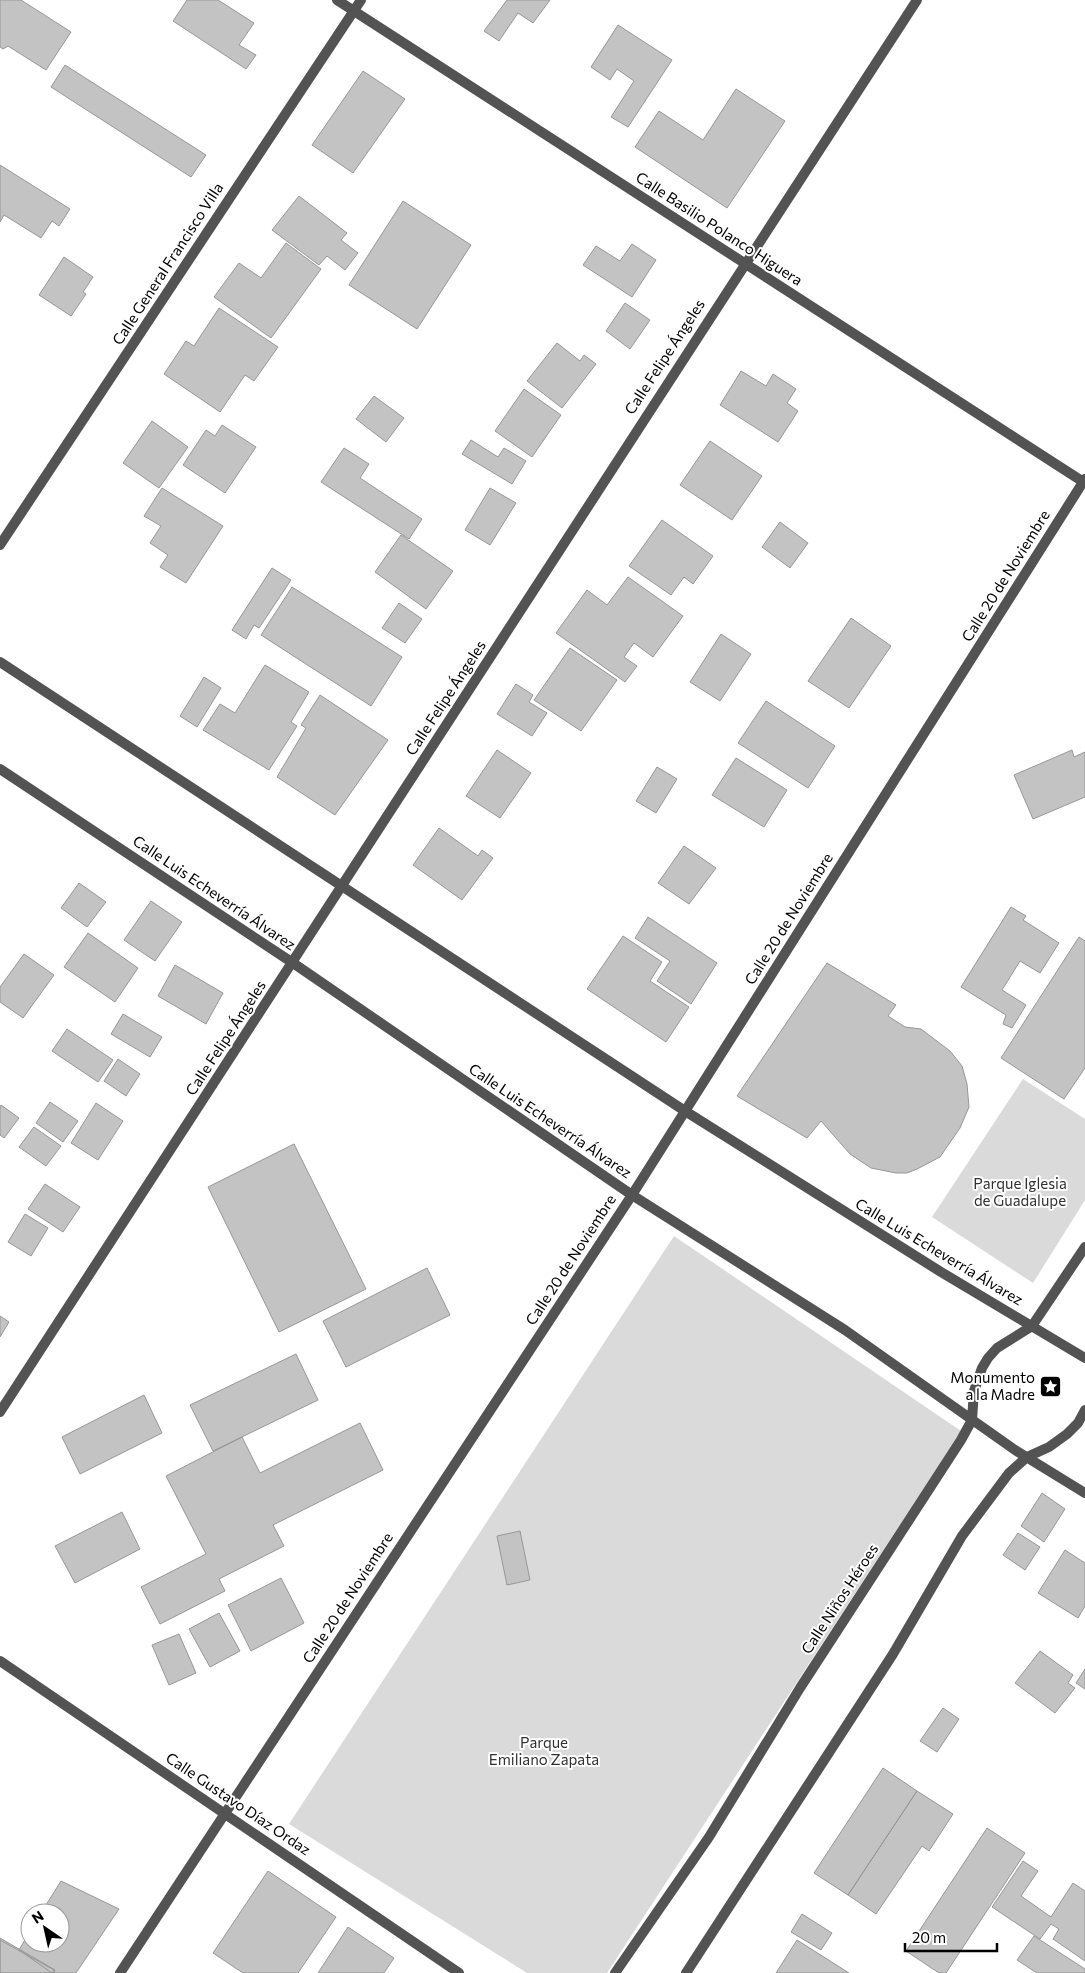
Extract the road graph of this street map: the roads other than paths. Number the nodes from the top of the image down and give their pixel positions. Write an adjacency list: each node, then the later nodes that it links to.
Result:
1 (337, 0): 4 (street, Calle Basilio Polanco Higuera)
2 (361, 0): 4 (street, Calle General Francisco Villa)
3 (917, 0): 5 (street, Calle Felipe Ángeles)
4 (354, 11): 5 (street, Calle Basilio Polanco Higuera); 7 (street, Calle General Francisco Villa)
5 (744, 263): 6 (street, Calle Basilio Polanco Higuera); 10 (street, Calle Felipe Ángeles)
6 (1084, 481): 12 (street, Calle 20 de Noviembre)
7 (0, 546)
8 (0, 662): 10 (street, Calle Luis Echeverría Álvarez)
9 (0, 769): 11 (street, Calle Luis Echeverría Álvarez)
10 (342, 885): 11 (street, Calle Felipe Ángeles); 12 (street, Calle Luis Echeverría Álvarez)
11 (293, 963): 13 (street, Calle Luis Echeverría Álvarez); 18 (street, Calle Felipe Ángeles)
12 (685, 1112): 13 (street, Calle 20 de Noviembre); 15 (street, Calle Luis Echeverría Álvarez)
13 (632, 1195): 19 (street, Calle Luis Echeverría Álvarez); 23 (street, Calle 20 de Noviembre)
14 (1085, 1247): 15 (street, Calle Niños Héroes)
15 (1032, 1326): 16 (street, Calle Luis Echeverría Álvarez); 19 (street, Calle Niños Héroes)
16 (1085, 1358)
17 (1085, 1410): 20 (street)
18 (0, 1412)
19 (972, 1420): 20 (street, Calle Luis Echeverría Álvarez); 26 (street, Calle Niños Héroes)
20 (1027, 1457): 21 (street, Calle Luis Echeverría Álvarez); 27 (street)
21 (1085, 1492)
22 (0, 1661): 23 (street, Calle Gustavo Díaz Ordaz)
23 (225, 1812): 24 (street, Calle 20 de Noviembre); 25 (street, Calle Gustavo Díaz Ordaz)
24 (120, 1973)
25 (459, 1973)
26 (615, 1973)
27 (686, 1973)

